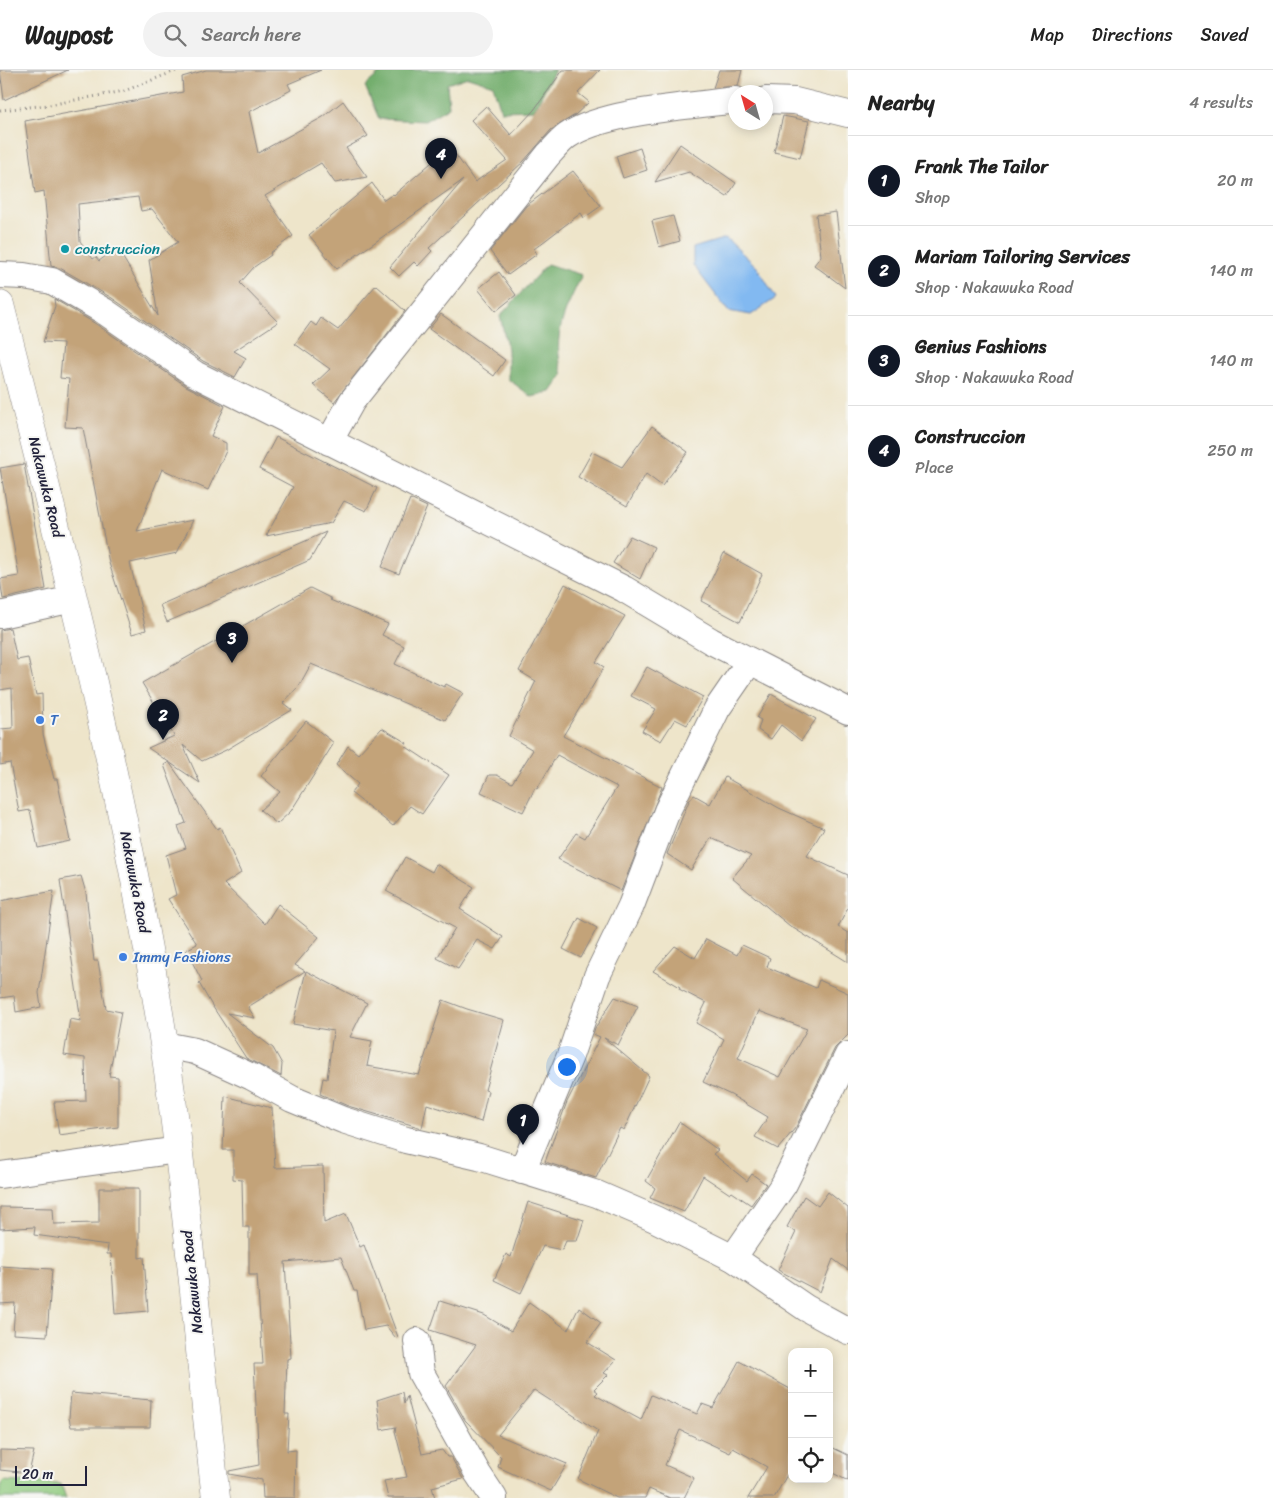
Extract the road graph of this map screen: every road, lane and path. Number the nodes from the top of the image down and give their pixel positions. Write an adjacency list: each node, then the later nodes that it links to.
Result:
1 (178, 70): 4 (path)
2 (773, 100): 5 (street)
3 (728, 101): 8 (street)
4 (0, 110)
5 (848, 114)
6 (0, 275): 8 (street)
7 (0, 305): 9 (main road, Nakawuka Road)
8 (329, 442): 11 (street)
9 (73, 598): 10 (street); 13 (main road, Nakawuka Road)
10 (0, 615)
11 (750, 661): 12 (street); 16 (street)
12 (848, 710)
13 (164, 1045): 15 (main road, Nakawuka Road); 16 (street)
14 (848, 1055): 18 (street)
15 (178, 1150): 17 (street); 21 (main road, Nakawuka Road)
16 (522, 1171): 18 (street)
17 (0, 1175)
18 (733, 1258): 19 (street)
19 (848, 1331)
20 (417, 1341): 22 (street)
21 (216, 1498)
22 (494, 1498)

